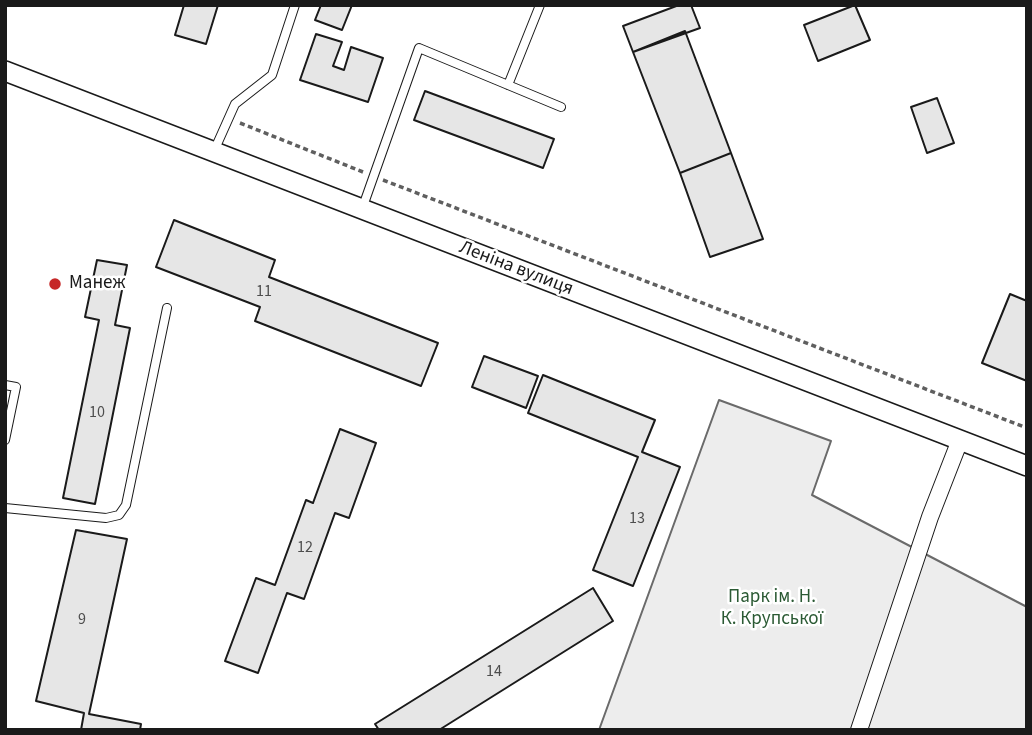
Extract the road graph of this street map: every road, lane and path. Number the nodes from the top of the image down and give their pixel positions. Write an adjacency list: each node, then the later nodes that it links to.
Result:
1 (295, 5): 6 (lane)
2 (540, 5): 4 (lane)
3 (5, 71): 7 (street, Леніна вулиця)
4 (508, 85): 5 (lane); 8 (lane)
5 (561, 107)
6 (228, 119): 7 (lane); 8 (path)
7 (214, 152): 9 (street, Леніна вулиця)
8 (374, 176): 9 (lane); 12 (path)
9 (362, 209): 14 (street, Леніна вулиця)
10 (167, 308): 16 (lane)
11 (5, 385): 13 (lane)
12 (1027, 428)
13 (5, 440)
14 (960, 440): 15 (street, Леніна вулиця); 17 (street)
15 (1027, 466)
16 (5, 508)
17 (859, 730)

